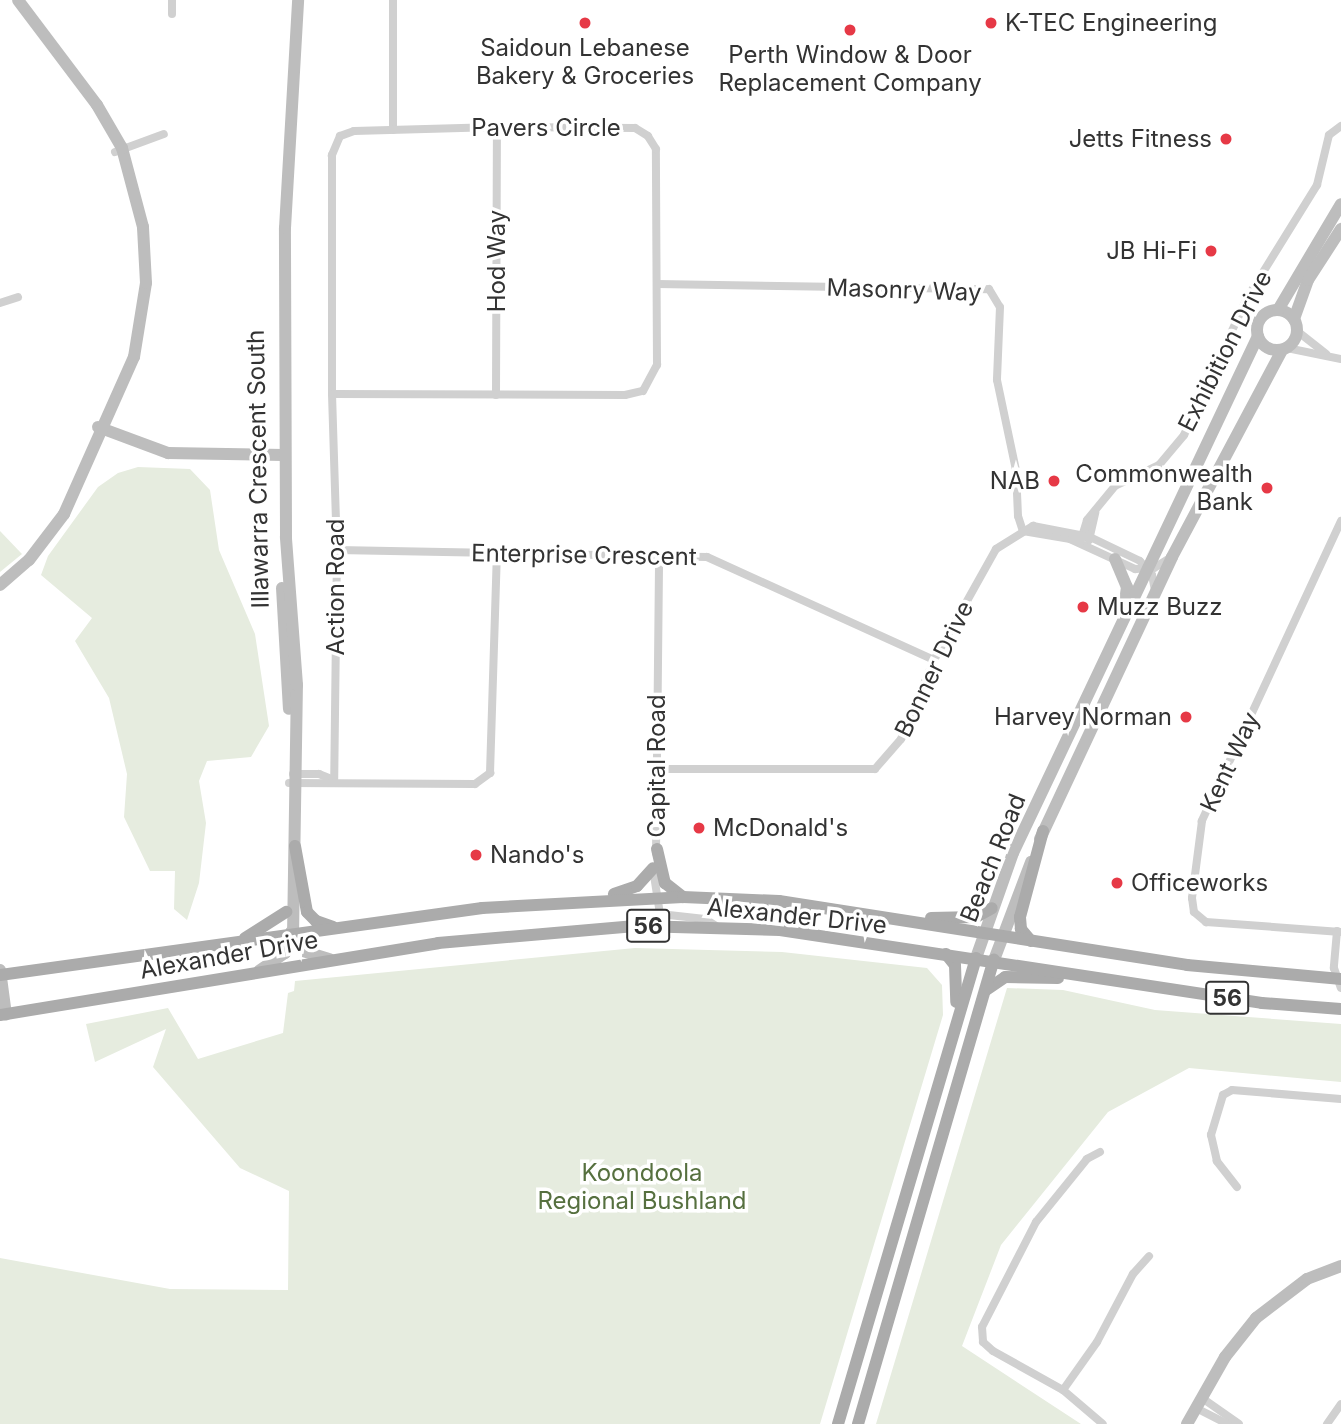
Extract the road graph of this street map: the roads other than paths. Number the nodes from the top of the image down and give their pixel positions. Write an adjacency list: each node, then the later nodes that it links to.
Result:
1 (10, 0): 12 (street)
2 (18, 0): 12 (street)
3 (172, 0): 7 (street)
4 (291, 0): 27 (street, Illawarra Crescent South)
5 (298, 0): 27 (street, Illawarra Crescent South)
6 (393, 0): 10 (street)
7 (172, 14)
8 (1341, 126): 31 (street, Exhibition Drive)
9 (498, 127): 10 (street, Pavers Circle); 15 (street, Pavers Circle); 25 (street, Hod Way)
10 (393, 130): 24 (street, Pavers Circle)
11 (164, 134): 12 (street)
12 (119, 150): 26 (street)
13 (1341, 204): 18 (street)
14 (1341, 229): 19 (street)
15 (657, 284): 25 (street, Pavers Circle); 29 (street, Masonry Way)
16 (18, 297): 17 (street)
17 (0, 303)
18 (1278, 310): 19 (street); 20 (street)
19 (1296, 325): 21 (street); 22 (street)
20 (1258, 336): 21 (street); 37 (street, Beach Road)
21 (1285, 349): 22 (street); 35 (street, Beach Road)
22 (1329, 355): 23 (street)
23 (1341, 359)
24 (332, 394): 25 (street, Pavers Circle); 32 (street, Action Road)
25 (496, 395)
26 (103, 423): 27 (street); 38 (street); 39 (street)
27 (280, 459): 46 (street, Illawarra Crescent South)
28 (1341, 521): 30 (street, Kent Way)
29 (1023, 531): 31 (street); 42 (street, Bonner Drive)
30 (1337, 539): 60 (street, Kent Way)
31 (1085, 540): 36 (street); 37 (street)
32 (337, 550): 33 (street, Enterprise Crescent); 47 (street, Action Road)
33 (498, 552): 34 (street, Enterprise Crescent); 47 (street)
34 (659, 555): 42 (street, Enterprise Crescent); 44 (street, Capital Road)
35 (1172, 557): 37 (street); 40 (street, Beach Road)
36 (1115, 559): 37 (street); 41 (street)
37 (1147, 569): 40 (street); 41 (street, Beach Road)
38 (0, 575)
39 (0, 585)
40 (1156, 592): 43 (street, Beach Road)
41 (1114, 642): 45 (street, Beach Road)
42 (934, 660): 44 (street, Bonner Drive)
43 (1089, 735): 45 (street); 48 (street, Beach Road)
44 (656, 769): 50 (street, Capital Road)
45 (1052, 772): 55 (street, Beach Road)
46 (293, 779): 47 (street); 49 (street, Illawarra Crescent South); 56 (street, Illawarra Crescent South)
47 (334, 780)
48 (1043, 831): 63 (street, Beach Road); 64 (main road)
49 (295, 846): 59 (main road); 62 (street, Illawarra Crescent South)
50 (657, 849): 51 (street, Capital Road); 52 (main road)
51 (653, 868): 53 (street, Capital Road); 54 (main road)
52 (683, 897): 53 (main road, Alexander Drive / 56); 57 (main road, Alexander Drive / 56)
53 (655, 898): 54 (main road, Alexander Drive / 56); 58 (street)
54 (596, 899): 59 (main road, Alexander Drive / 56)
55 (992, 908): 57 (main road); 61 (street, Beach Road)
56 (286, 912): 62 (street, Illawarra Crescent South); 65 (main road)
57 (875, 914): 61 (main road, Alexander Drive / 56)
58 (719, 927): 66 (main road, Alexander Drive / 56); 67 (main road, Alexander Drive / 56)
59 (344, 928): 62 (main road, Alexander Drive / 56)
60 (1339, 932): 73 (street)
61 (984, 933): 63 (main road, Alexander Drive / 56); 68 (street, Beach Road)
62 (293, 936): 65 (main road, Alexander Drive / 56); 67 (street); 70 (street)
63 (1002, 936): 64 (main road, Alexander Drive / 56); 69 (street, Beach Road)
64 (1031, 941): 73 (main road, Alexander Drive / 56)
65 (225, 945): 71 (main road, Alexander Drive / 56)
66 (946, 954): 68 (main road, Alexander Drive / 56); 77 (main road)
67 (330, 958): 70 (main road, Alexander Drive / 56)
68 (976, 958): 69 (main road, Alexander Drive / 56); 77 (main road, Beach Road)
69 (994, 960): 72 (main road, Alexander Drive / 56); 74 (main road, Beach Road)
70 (259, 971): 76 (main road, Alexander Drive / 56)
71 (0, 973): 76 (street)
72 (1114, 980): 74 (main road); 75 (main road, Alexander Drive / 56)
73 (1340, 982)
74 (985, 991): 87 (main road, Beach Road)
75 (1341, 1009)
76 (2, 1014)
77 (942, 1066): 86 (main road, Beach Road)
78 (1341, 1099): 80 (street)
79 (1100, 1152): 83 (street)
80 (1237, 1187)
81 (1149, 1256): 83 (street)
82 (1341, 1266): 84 (street)
83 (1063, 1390): 88 (street)
84 (1199, 1403): 89 (street); 90 (street); 91 (street)
85 (1341, 1405): 92 (street)
86 (838, 1424)
87 (858, 1424)
88 (1103, 1424)
89 (1187, 1424)
90 (1228, 1424)
91 (1238, 1424)
92 (1327, 1424)

